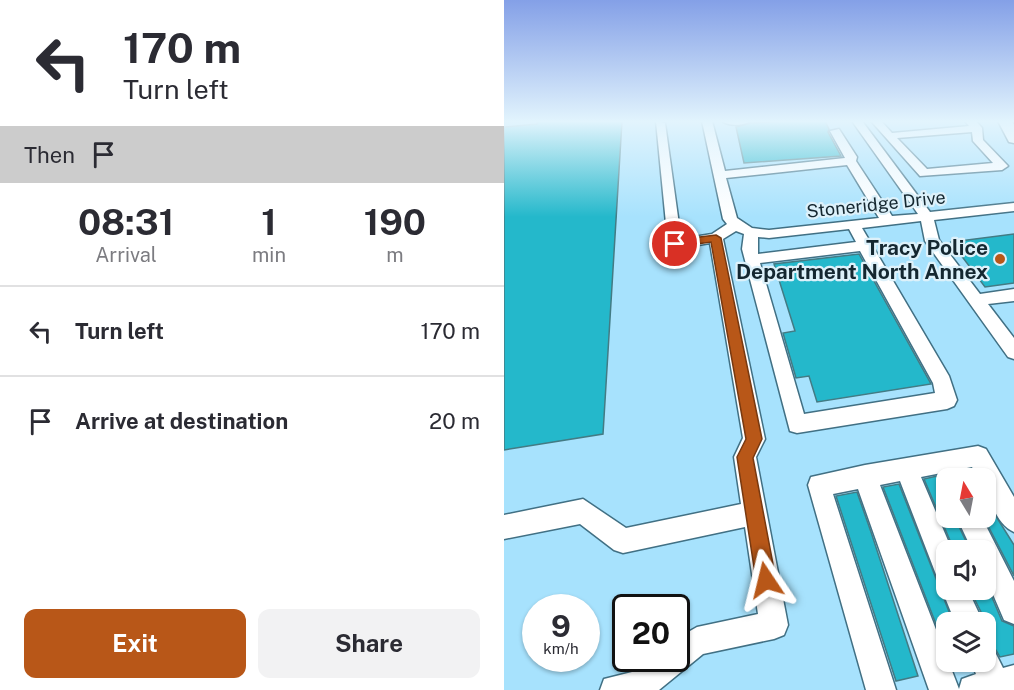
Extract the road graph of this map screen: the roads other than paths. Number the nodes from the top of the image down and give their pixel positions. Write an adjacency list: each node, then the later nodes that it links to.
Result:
1 (664, 153): 14 (street)
2 (715, 153): 8 (street)
3 (848, 153): 7 (street)
4 (880, 153): 10 (street)
5 (905, 153): 6 (street)
6 (990, 153)
7 (850, 161): 8 (street); 11 (street)
8 (720, 175): 13 (street)
9 (1014, 207): 10 (street, Stoneridge Drive)
10 (927, 217): 11 (street, Stoneridge Drive); 18 (street)
11 (888, 221): 12 (street, Stoneridge Drive)
12 (853, 225): 13 (street, Stoneridge Drive); 15 (street)
13 (743, 229): 14 (street); 16 (street)
14 (716, 238): 26 (street)
15 (865, 246): 16 (street); 16 (street)
16 (752, 259)
17 (1014, 295): 18 (street)
18 (976, 300): 19 (street)
19 (1014, 352)
20 (951, 468): 21 (street)
21 (985, 468)
22 (906, 469): 23 (street); 24 (street); 29 (street)
23 (936, 470)
24 (866, 476): 35 (street); 36 (street)
25 (996, 488): 27 (street)
26 (755, 513): 28 (street); 32 (street)
27 (1014, 520)
28 (504, 527)
29 (936, 543)
30 (996, 573): 31 (street)
31 (1014, 610)
32 (690, 647)
33 (656, 672): 34 (street)
34 (633, 688)
35 (881, 690)
36 (944, 690)

